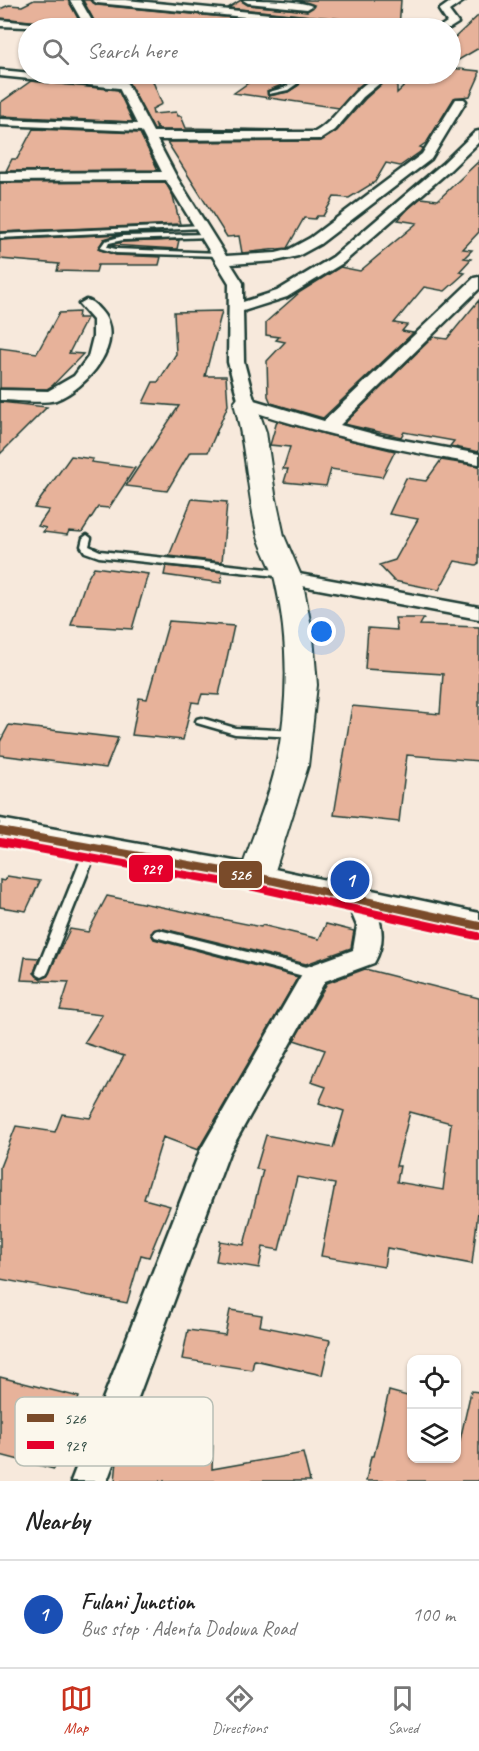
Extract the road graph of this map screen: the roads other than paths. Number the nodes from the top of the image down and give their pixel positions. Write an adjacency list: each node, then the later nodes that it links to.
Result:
1 (75, 0): 8 (street)
2 (97, 0): 7 (street)
3 (215, 0): 7 (street)
4 (248, 0): 6 (street)
5 (460, 0): 10 (street)
6 (315, 7)
7 (198, 10): 9 (street)
8 (85, 18)
9 (281, 18)
10 (450, 18)
11 (0, 23): 12 (street)
12 (18, 25)
13 (0, 73): 14 (street)
14 (18, 74)
15 (123, 84): 21 (street)
16 (294, 84): 18 (lane)
17 (372, 84): 21 (street)
18 (271, 93)
19 (460, 101): 29 (street)
20 (0, 122): 21 (street)
21 (148, 132): 23 (street)
22 (479, 135): 32 (street)
23 (170, 176): 24 (street); 25 (street)
24 (0, 177)
25 (205, 231): 26 (lane); 27 (lane); 29 (street)
26 (0, 236)
27 (180, 237): 28 (lane); 28 (lane)
28 (182, 254): 29 (lane)
29 (221, 258): 32 (street)
30 (479, 281): 35 (street)
31 (86, 304): 33 (street)
32 (236, 309): 34 (street)
33 (0, 395)
34 (246, 404): 35 (street); 38 (street)
35 (328, 426): 36 (street)
36 (479, 459)
37 (87, 538): 38 (lane)
38 (287, 576): 39 (street); 41 (street)
39 (479, 613)
40 (201, 721): 41 (lane)
41 (296, 734): 44 (street)
42 (0, 831): 43 (main road)
43 (92, 847): 44 (main road); 48 (lane)
44 (256, 876): 45 (main road)
45 (359, 900): 46 (main road); 49 (street)
46 (479, 926)
47 (159, 934): 49 (lane)
48 (42, 972)
49 (315, 974): 50 (street)
50 (121, 1397)
51 (95, 1466): 52 (street)
52 (89, 1481)

